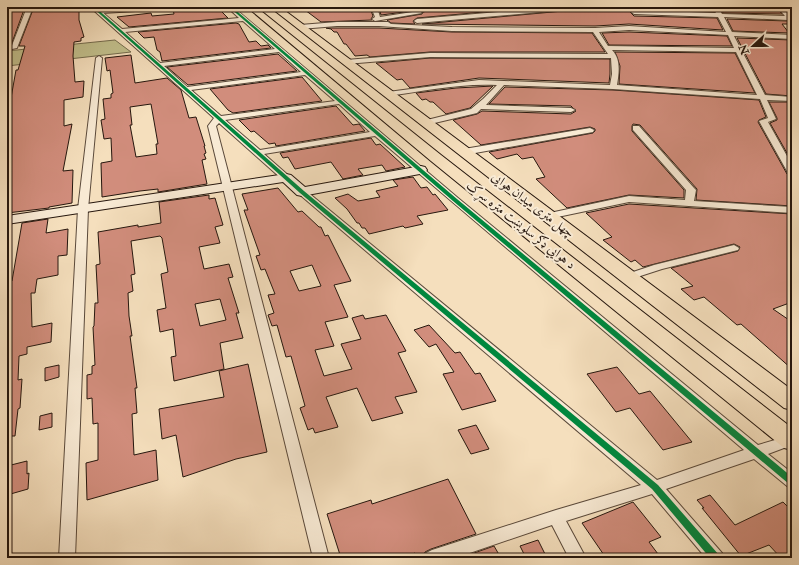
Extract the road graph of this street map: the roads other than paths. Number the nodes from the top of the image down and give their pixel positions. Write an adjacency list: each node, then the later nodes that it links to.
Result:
1 (30, 7): 29 (street)
2 (93, 7): 13 (street)
3 (168, 7): 13 (street)
4 (230, 7): 15 (street)
5 (374, 7): 17 (street)
6 (441, 7): 11 (street)
7 (574, 7): 12 (street)
8 (715, 7): 16 (street)
9 (780, 7): 18 (street)
10 (278, 8): 22 (main road, چهل متری میدان هوایی)
11 (415, 9): 17 (street)
12 (533, 9): 19 (street)
13 (99, 12): 24 (street)
14 (634, 12): 16 (street)
15 (247, 13): 24 (street); 28 (main road, د هوايي ډګر سلویښت متره سړک)
16 (720, 15): 18 (street); 25 (street)
17 (378, 18): 20 (street)
18 (791, 19)
19 (508, 22): 21 (street); 21 (street); 23 (street)
20 (337, 24): 21 (street); 22 (street)
21 (381, 25)
22 (300, 27): 26 (main road, چهل متری میدان هوایی)
23 (595, 30): 25 (street); 30 (street)
24 (122, 31): 35 (street)
25 (731, 34): 27 (street); 31 (street)
26 (314, 38): 28 (main road); 34 (main road, چهل متری میدان هوایی)
27 (792, 38)
28 (287, 46): 35 (street); 36 (street); 66 (main road, د هوايي ډګر سلویښت متره سړک)
29 (14, 48)
30 (606, 48): 31 (street); 32 (street)
31 (738, 50): 41 (street)
32 (614, 56): 34 (street); 38 (street)
33 (99, 58): 59 (street)
34 (346, 62): 40 (main road, چهل متری میدان هوایی)
35 (159, 65): 39 (street)
36 (307, 73): 39 (street); 43 (street)
37 (503, 82): 38 (street); 40 (street); 44 (street)
38 (613, 87): 41 (street)
39 (186, 89): 46 (street)
40 (388, 94): 47 (main road, چهل متری میدان هوایی)
41 (764, 98): 42 (street); 54 (street)
42 (792, 99)
43 (341, 102): 46 (street); 50 (street)
44 (479, 107): 45 (street); 47 (street)
45 (571, 110)
46 (218, 119): 51 (street); 56 (street)
47 (426, 123): 52 (main road, چهل متری میدان هوایی)
48 (636, 128): 58 (street)
49 (590, 130): 52 (street)
50 (376, 133): 51 (street); 53 (street)
51 (258, 152): 55 (street)
52 (464, 152): 61 (main road, چهل متری میدان هوایی)
53 (421, 170): 57 (street); 67 (street)
54 (792, 173)
55 (286, 178): 56 (street); 57 (street)
56 (226, 187): 59 (street); 72 (street)
57 (302, 192): 69 (street)
58 (689, 203): 60 (street); 61 (street)
59 (83, 209): 62 (street); 71 (street)
60 (792, 210)
61 (548, 216): 64 (main road, چهل متری میدان هوایی)
62 (7, 220)
63 (734, 248): 64 (street)
64 (628, 277): 65 (main road, چهل متری میدان هوایی)
65 (792, 402)
66 (791, 440): 67 (street)
67 (757, 452): 68 (street); 69 (street)
68 (792, 482)
69 (655, 487): 70 (street); 75 (street)
70 (556, 516): 73 (street); 74 (street)
71 (67, 558)
72 (321, 558)
73 (432, 558)
74 (578, 558)
75 (716, 558)

